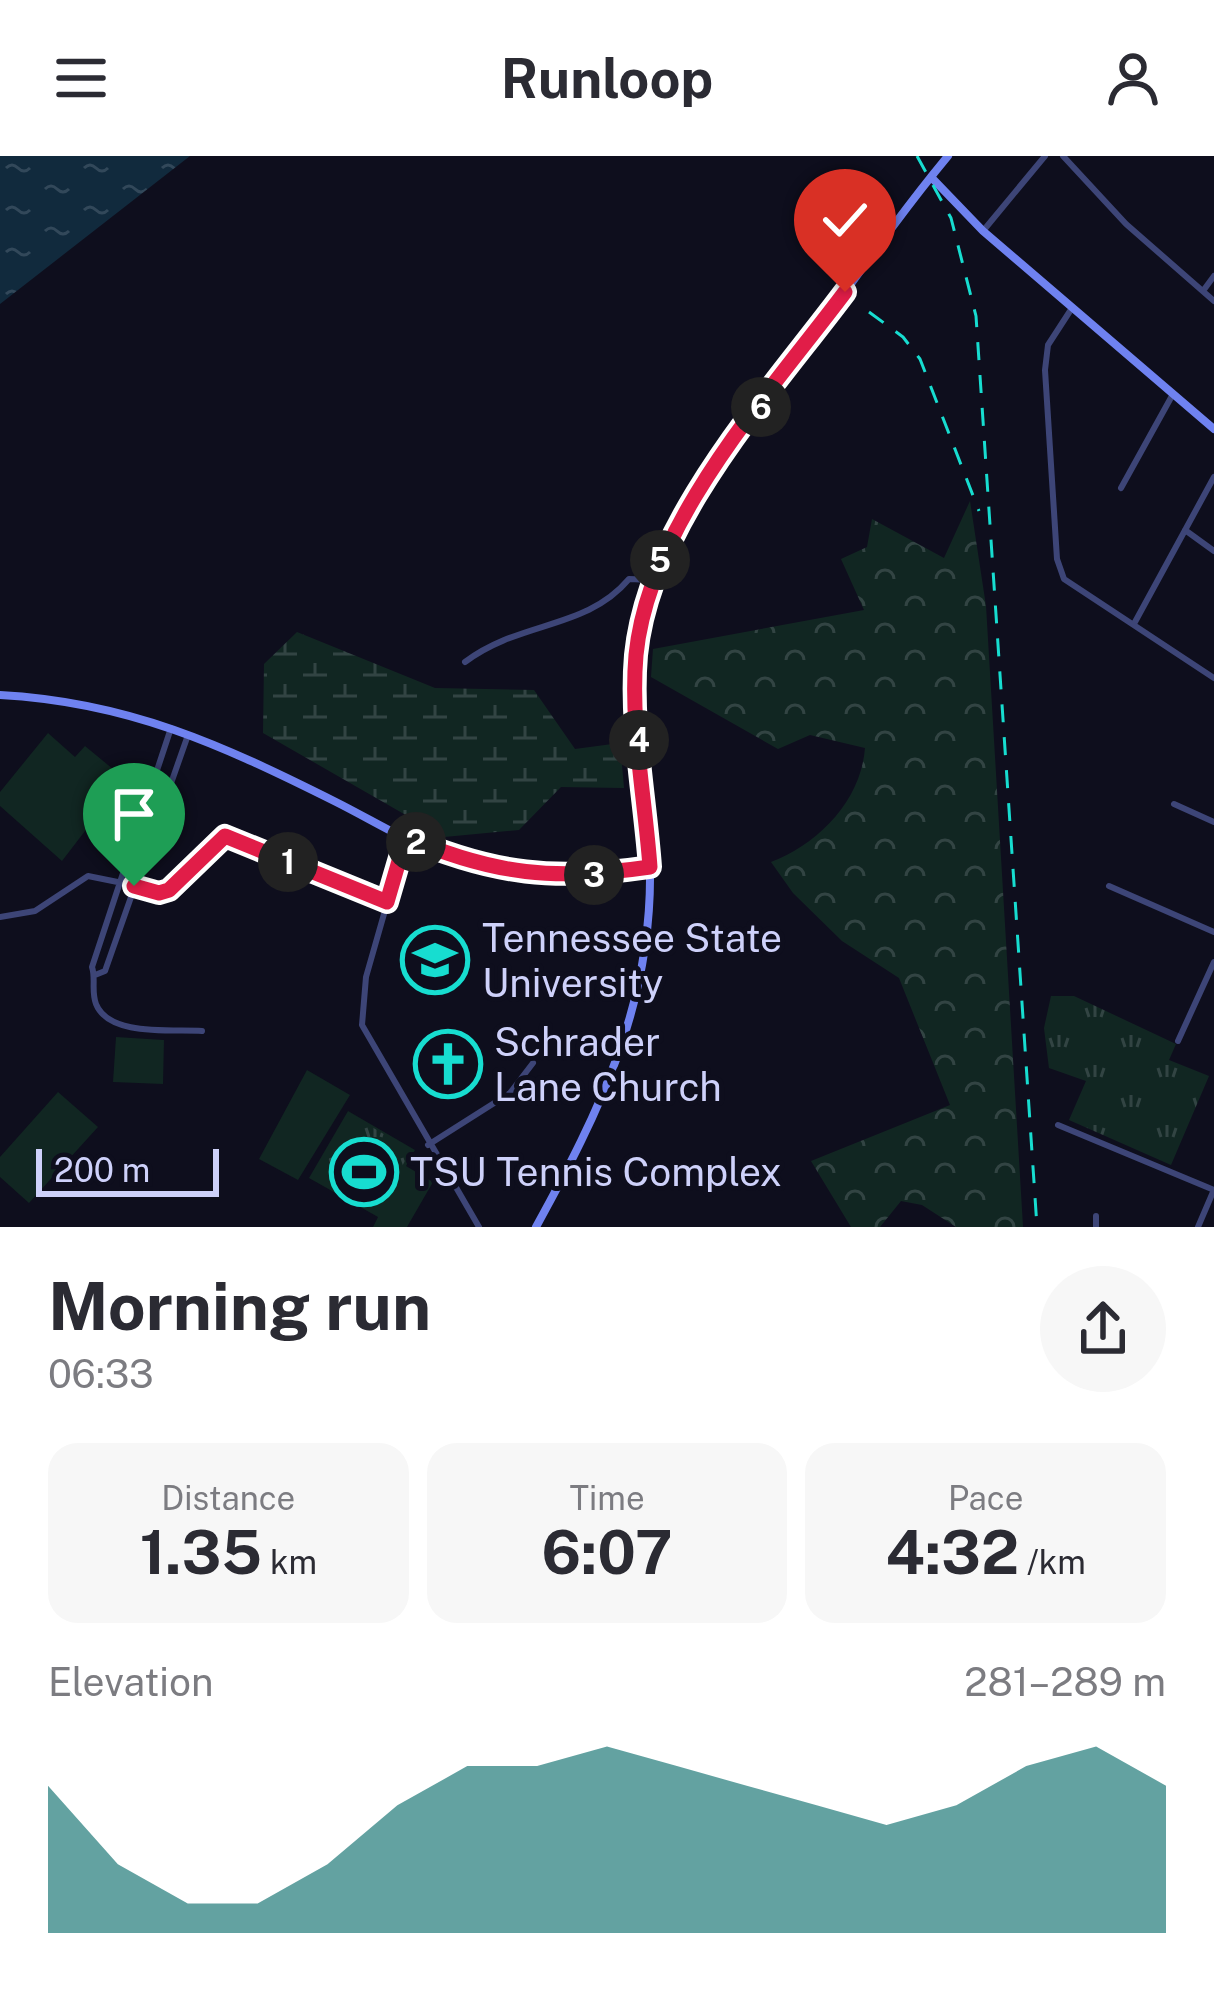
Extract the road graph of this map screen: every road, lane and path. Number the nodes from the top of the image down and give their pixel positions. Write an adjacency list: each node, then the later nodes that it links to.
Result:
1 (948, 156): 4 (main road)
2 (1046, 156): 5 (street)
3 (1063, 156): 7 (street)
4 (931, 177): 5 (main road); 16 (main road)
5 (983, 231): 9 (main road)
6 (1214, 276): 7 (street)
7 (1203, 291): 8 (street)
8 (1214, 301)
9 (1072, 308): 10 (main road); 17 (street)
10 (1173, 394): 11 (main road); 13 (street)
11 (1214, 429)
12 (1214, 476): 14 (street)
13 (1121, 488)
14 (1185, 530): 15 (street); 17 (street)
15 (1214, 551)
16 (652, 580): 18 (street); 26 (main road)
17 (1135, 622): 19 (street)
18 (465, 662)
19 (1214, 678)
20 (0, 695): 21 (main road)
21 (172, 727): 22 (main road); 27 (street)
22 (188, 733): 25 (main road); 28 (street)
23 (1174, 804): 24 (street)
24 (1214, 822)
25 (406, 837): 26 (main road); 30 (street)
26 (650, 867): 43 (main road)
27 (120, 882): 28 (street); 31 (street); 34 (street)
28 (134, 886): 30 (street); 34 (street)
29 (1109, 886): 32 (street)
30 (387, 902): 39 (street)
31 (0, 917)
32 (1214, 932)
33 (1214, 962): 36 (street)
34 (95, 975): 35 (street)
35 (202, 1031)
36 (1178, 1041)
37 (533, 1063): 39 (street)
38 (1058, 1125): 40 (street)
39 (428, 1145): 42 (street)
40 (1214, 1190): 45 (street)
41 (1096, 1216): 44 (street)
42 (478, 1227)
43 (536, 1227)
44 (1096, 1227)
45 (1198, 1227)

